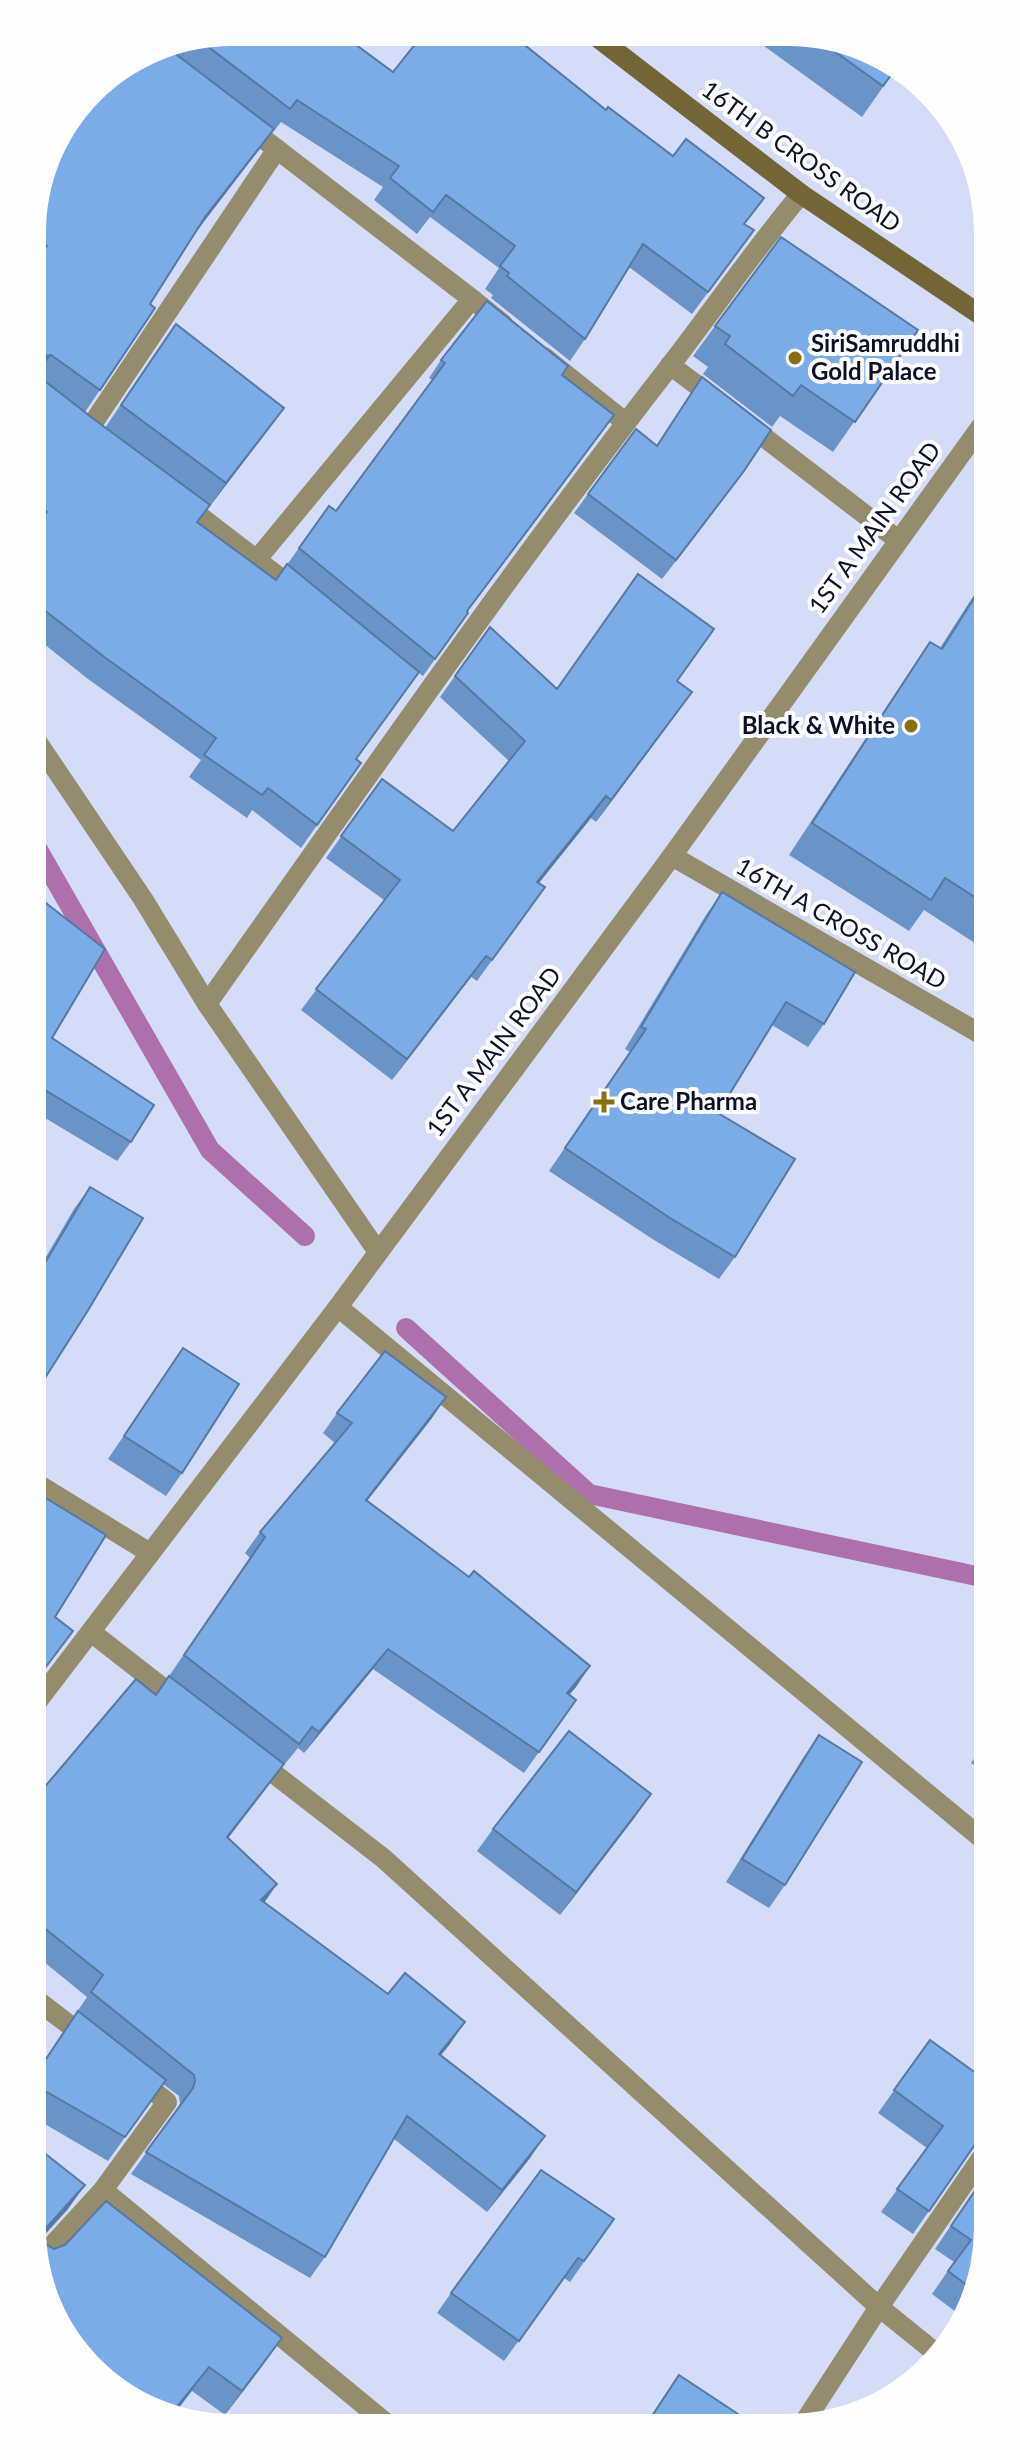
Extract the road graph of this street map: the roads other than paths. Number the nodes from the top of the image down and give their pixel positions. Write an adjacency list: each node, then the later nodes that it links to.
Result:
1 (609, 46): 4 (main road, 16TH B CROSS ROAD)
2 (231, 114): 3 (street)
3 (277, 149): 5 (street); 9 (street)
4 (801, 194): 6 (main road, 16TH B CROSS ROAD); 7 (street)
5 (472, 299): 8 (street); 13 (street)
6 (974, 311)
7 (670, 365): 8 (street); 12 (street)
8 (625, 422): 17 (street)
9 (87, 432)
10 (974, 436): 12 (street, 1ST A MAIN ROAD)
11 (160, 486): 13 (street)
12 (898, 540): 16 (street, 1ST A MAIN ROAD)
13 (258, 558): 14 (street)
14 (317, 607)
15 (46, 755): 17 (street)
16 (672, 856): 18 (street, 16TH A CROSS ROAD); 19 (street, 1ST A MAIN ROAD)
17 (207, 1004): 19 (street)
18 (974, 1030)
19 (378, 1252): 20 (street, 1ST A MAIN ROAD)
20 (338, 1307): 22 (street, 1ST A MAIN ROAD); 27 (street)
21 (46, 1489): 22 (street)
22 (150, 1553): 23 (street, 1ST A MAIN ROAD)
23 (91, 1632): 24 (street, 1ST A MAIN ROAD); 25 (street)
24 (46, 1690)
25 (200, 1717)
26 (237, 1745): 34 (street)
27 (974, 1832)
28 (46, 2007): 29 (street)
29 (99, 2048)
30 (122, 2066): 32 (street)
31 (974, 2169): 34 (street)
32 (103, 2190): 33 (street); 37 (street)
33 (48, 2250)
34 (879, 2307): 35 (street); 36 (street)
35 (930, 2348)
36 (811, 2412)
37 (375, 2414)

